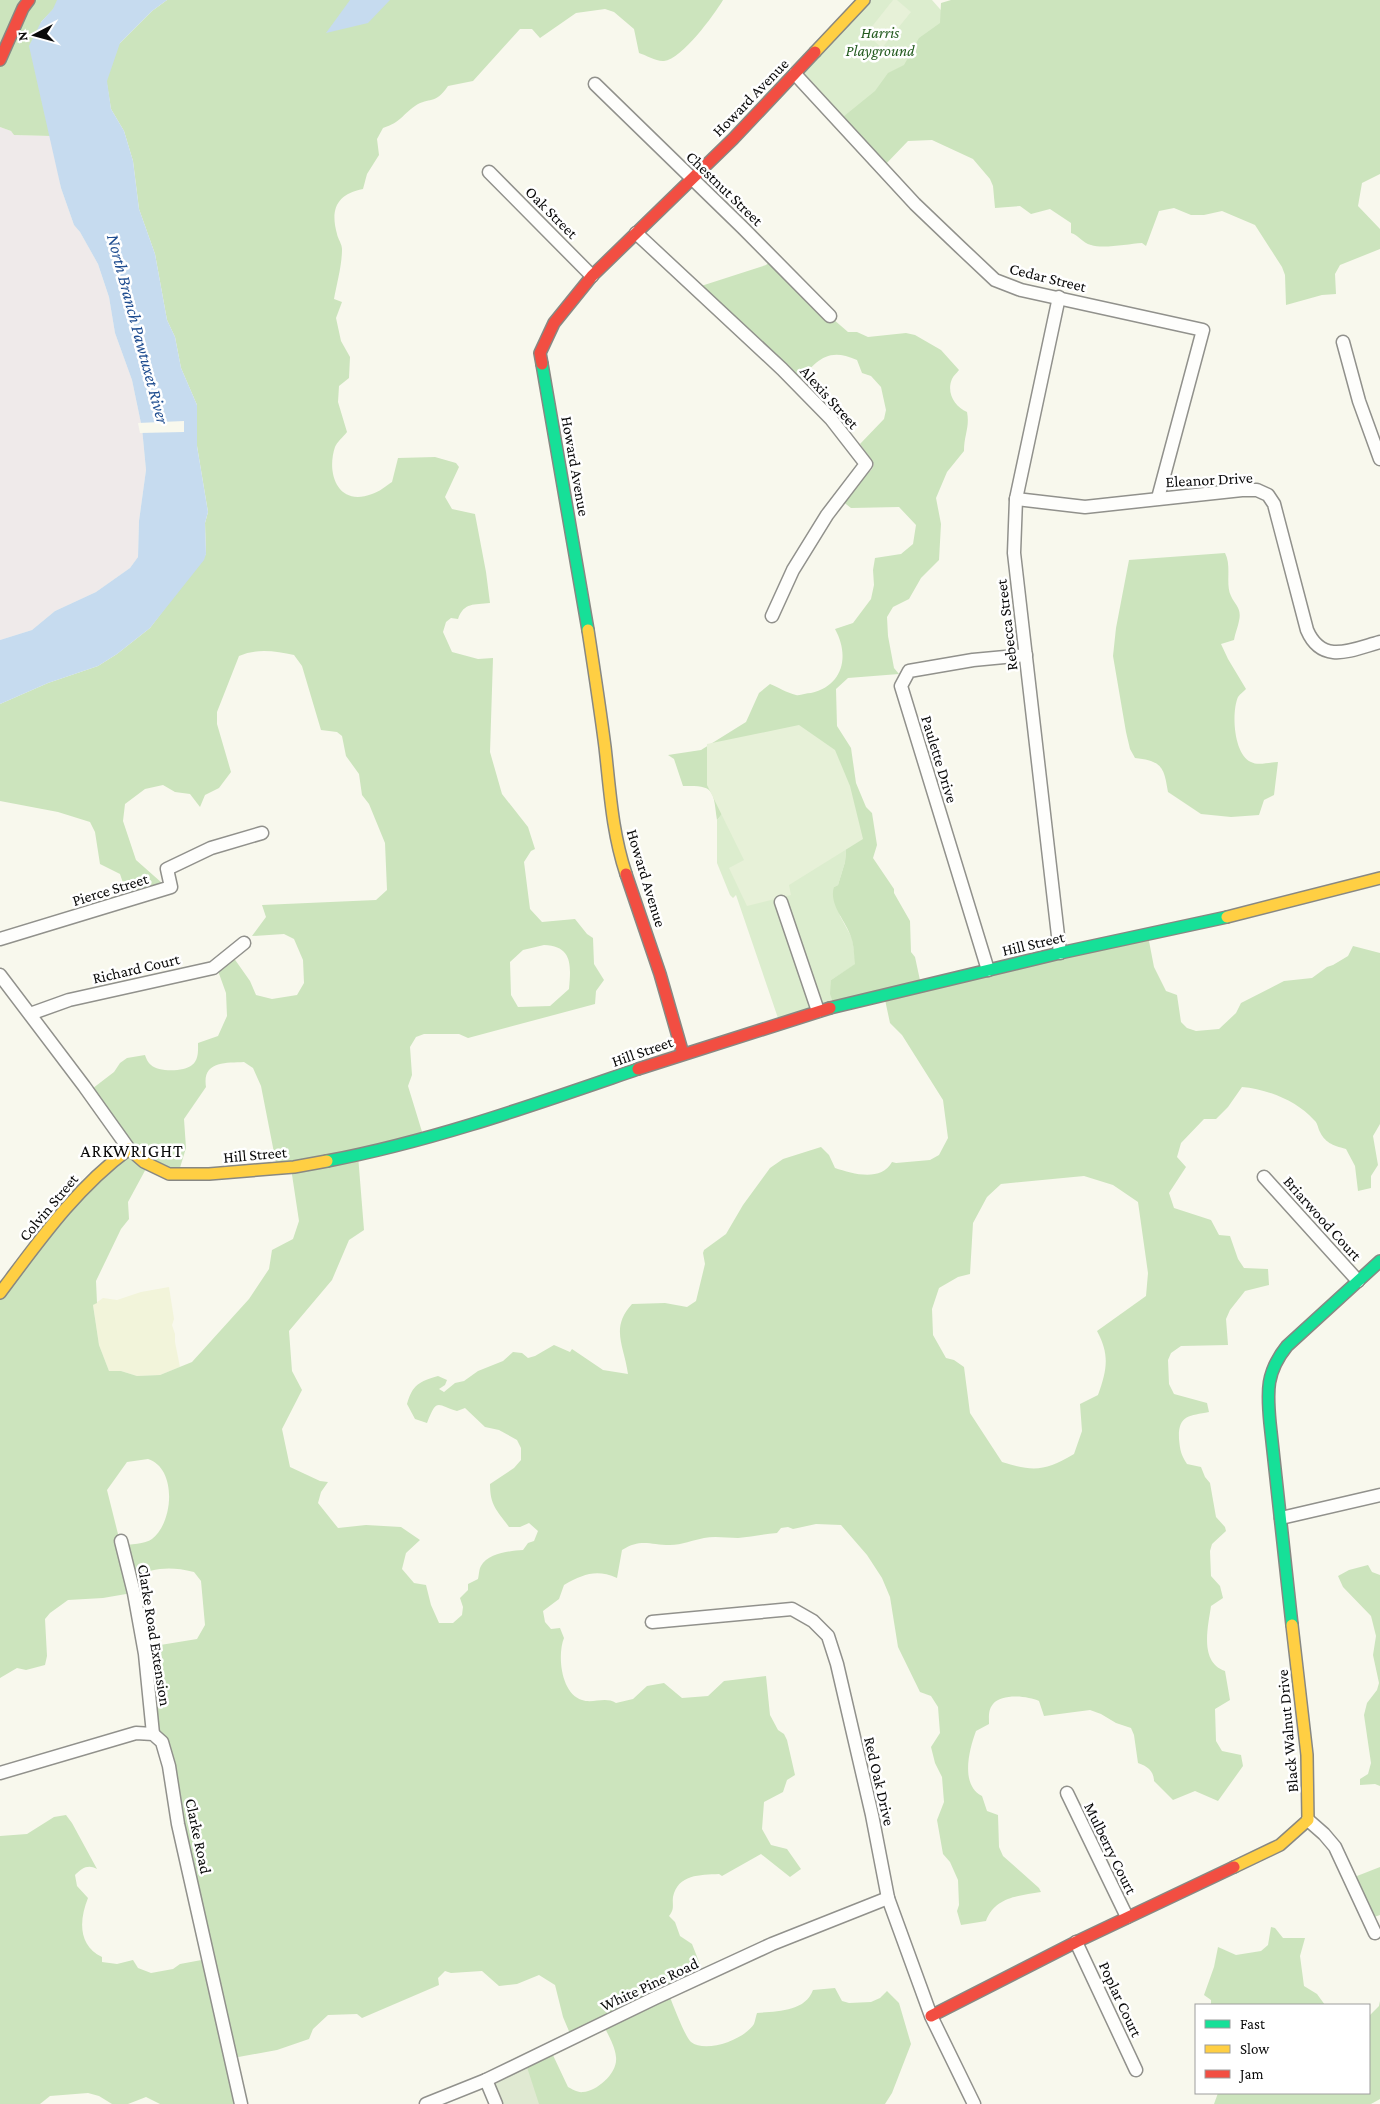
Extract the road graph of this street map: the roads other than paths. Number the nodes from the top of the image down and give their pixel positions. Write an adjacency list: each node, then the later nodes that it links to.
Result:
1 (29, 0): 3 (street)
2 (864, 0): 4 (street, Howard Avenue)
3 (0, 60)
4 (795, 74): 7 (street, Howard Avenue); 10 (street, Cedar Street)
5 (595, 84): 7 (street, Chestnut Street)
6 (489, 172): 9 (street, Oak Street)
7 (691, 178): 8 (street, Howard Avenue); 11 (street, Chestnut Street)
8 (636, 233): 9 (street, Howard Avenue); 16 (street, Alexis Street)
9 (592, 276): 29 (street, Howard Avenue)
10 (1059, 297): 14 (street, Cedar Street); 15 (street, Rebecca Street)
11 (830, 316)
12 (1343, 342): 13 (street)
13 (1380, 459)
14 (1158, 498): 15 (street, Eleanor Drive); 17 (street, Eleanor Drive)
15 (1016, 499): 18 (street, Rebecca Street)
16 (772, 616)
17 (1380, 642)
18 (1026, 655): 24 (street, Rebecca Street); 25 (street, Paulette Drive)
19 (262, 833): 22 (street, Pierce Street)
20 (1380, 878): 24 (street, Hill Street)
21 (781, 902): 27 (street)
22 (0, 939)
23 (244, 943): 28 (street, Richard Court)
24 (1060, 953): 25 (street, Hill Street)
25 (988, 970): 27 (street, Hill Street)
26 (0, 975): 28 (street, Hill Street)
27 (818, 1011): 29 (street, Hill Street)
28 (30, 1014): 30 (street, Hill Street)
29 (683, 1054): 30 (street, Hill Street)
30 (129, 1149): 34 (street, Colvin Street)
31 (1264, 1177): 33 (street, Briarwood Court)
32 (1380, 1261): 33 (street, Black Walnut Drive)
33 (1358, 1281): 36 (street, Black Walnut Drive)
34 (0, 1293)
35 (1380, 1495): 36 (street)
36 (1281, 1518): 42 (street, Black Walnut Drive)
37 (121, 1541): 39 (street, Clarke Road Extension)
38 (652, 1622): 43 (street, Red Oak Drive)
39 (153, 1734): 40 (street); 50 (street, Clarke Road)
40 (0, 1773)
41 (1067, 1794): 44 (street, Mulberry Court)
42 (1308, 1820): 44 (street); 45 (street)
43 (888, 1898): 47 (street, Red Oak Drive); 49 (street, White Pine Road)
44 (1127, 1917): 46 (street)
45 (1375, 1933)
46 (1076, 1942): 47 (street); 48 (street, Poplar Court)
47 (931, 2016): 53 (street, Red Oak Drive)
48 (1136, 2070)
49 (486, 2080): 51 (street, White Pine Road); 52 (street)
50 (241, 2104)
51 (426, 2104)
52 (496, 2104)
53 (974, 2104)

